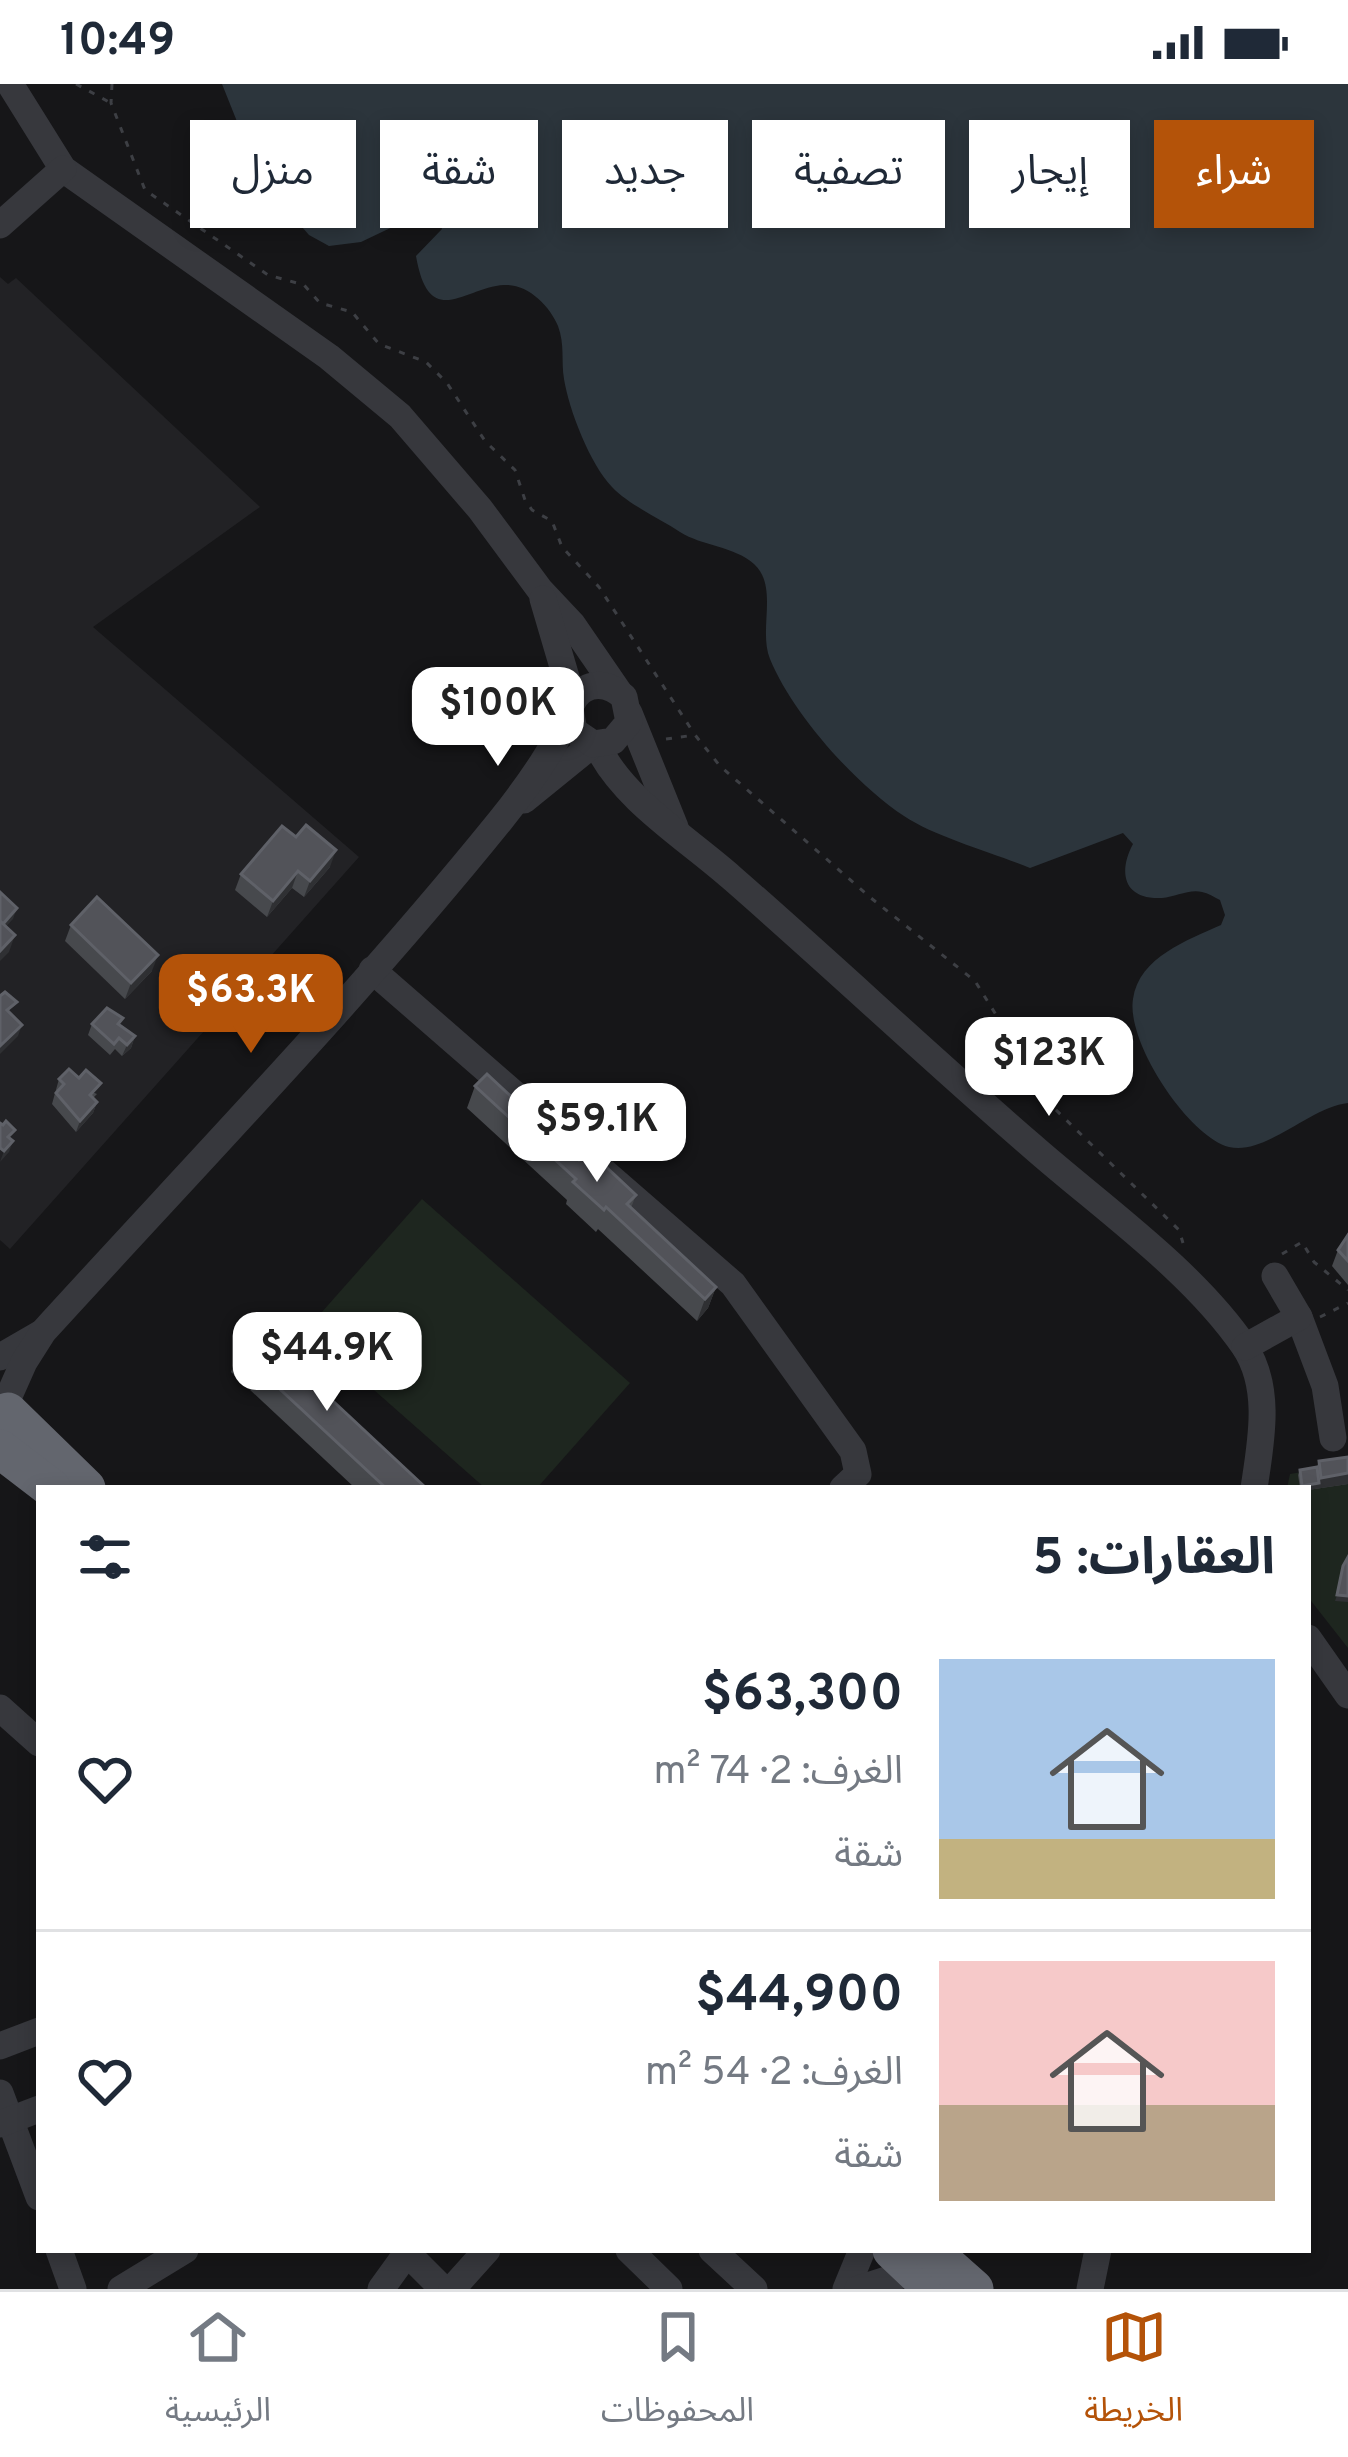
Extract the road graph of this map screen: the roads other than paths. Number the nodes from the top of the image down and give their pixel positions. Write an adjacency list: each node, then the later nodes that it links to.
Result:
1 (10, 84): 2 (street)
2 (63, 169): 3 (street); 4 (street)
3 (0, 225)
4 (539, 590): 5 (street); 6 (street)
5 (624, 702): 6 (street); 7 (street); 9 (street)
6 (572, 705): 7 (street); 8 (street)
7 (595, 745): 8 (street); 9 (street)
8 (502, 818): 10 (street)
9 (674, 827): 14 (street)
10 (372, 970): 13 (street); 20 (street)
11 (1276, 1276): 12 (street)
12 (1301, 1322): 14 (street); 17 (street)
13 (44, 1332): 15 (street); 16 (street)
14 (1245, 1347): 21 (street)
15 (0, 1357)
16 (3, 1414): 18 (highway); 19 (highway)
17 (1333, 1438)
18 (49, 1485)
19 (83, 1485)
20 (846, 1485)
21 (1254, 1485)
22 (1311, 1642): 23 (street)
23 (1348, 1695)
24 (0, 1708): 25 (street)
25 (36, 1740)
26 (36, 2032): 27 (street)
27 (0, 2046)
28 (36, 2109): 29 (street)
29 (3, 2112): 30 (street)
30 (36, 2190)
31 (59, 2253): 40 (street)
32 (180, 2253): 41 (street)
33 (484, 2253): 42 (street)
34 (631, 2253): 43 (street)
35 (715, 2253): 44 (street)
36 (861, 2253): 45 (street)
37 (1098, 2253): 48 (street)
38 (917, 2265): 46 (street); 47 (highway)
39 (398, 2271): 42 (street)
40 (62, 2286)
41 (121, 2289)
42 (447, 2289)
43 (669, 2289)
44 (754, 2289)
45 (846, 2289)
46 (858, 2289)
47 (974, 2289)
48 (1090, 2289)

